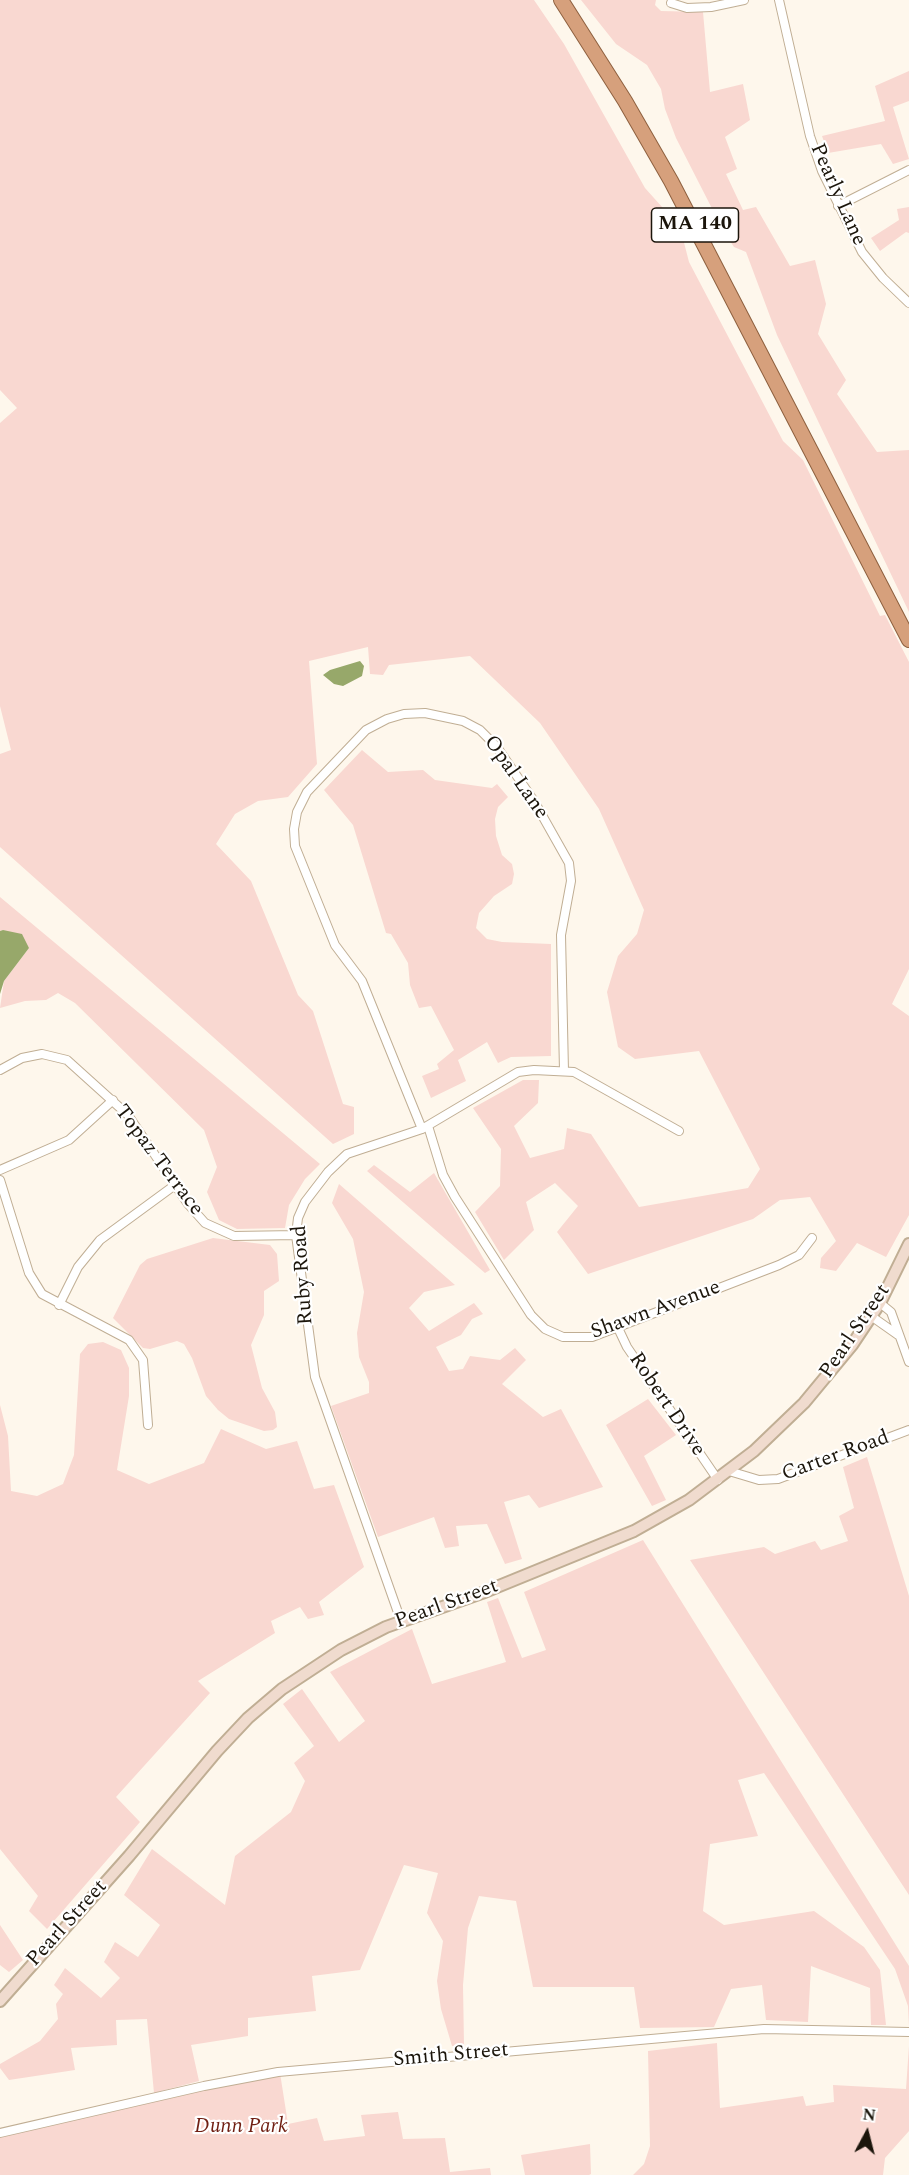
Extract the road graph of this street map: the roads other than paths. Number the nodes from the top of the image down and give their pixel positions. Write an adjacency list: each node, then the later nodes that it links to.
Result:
1 (561, 0): 8 (highway, MA 140)
2 (744, 0): 4 (street)
3 (779, 0): 6 (street, Pearly Lane)
4 (671, 3)
5 (909, 170): 6 (street)
6 (838, 206): 7 (street, Pearly Lane)
7 (909, 303)
8 (909, 640)
9 (0, 1070): 11 (street, Topaz Terrace)
10 (564, 1071): 12 (street, Ruby Road); 12 (street, Opal Lane); 13 (street, Ruby Road)
11 (113, 1100): 14 (street); 16 (street, Topaz Terrace)
12 (425, 1127): 17 (street, Ruby Road); 23 (street, Shawn Avenue)
13 (679, 1131)
14 (0, 1170)
15 (0, 1180): 21 (street)
16 (175, 1185): 17 (street, Topaz Terrace); 21 (street)
17 (296, 1235): 30 (street, Ruby Road)
18 (812, 1238): 23 (street, Shawn Avenue)
19 (909, 1244): 20 (main road, Pearl Street)
20 (880, 1303): 22 (main road, Pearl Street); 24 (street)
21 (59, 1305): 26 (street)
22 (871, 1316): 24 (street); 28 (main road, Pearl Street)
23 (618, 1328): 29 (street, Robert Drive)
24 (901, 1339): 25 (street)
25 (909, 1362)
26 (148, 1425)
27 (909, 1430): 28 (street, Carter Road)
28 (729, 1472): 29 (main road, Pearl Street)
29 (718, 1480): 30 (main road, Pearl Street)
30 (400, 1621): 31 (main road, Pearl Street)
31 (0, 2001)
32 (909, 2032): 33 (street, Smith Street)
33 (0, 2133)

